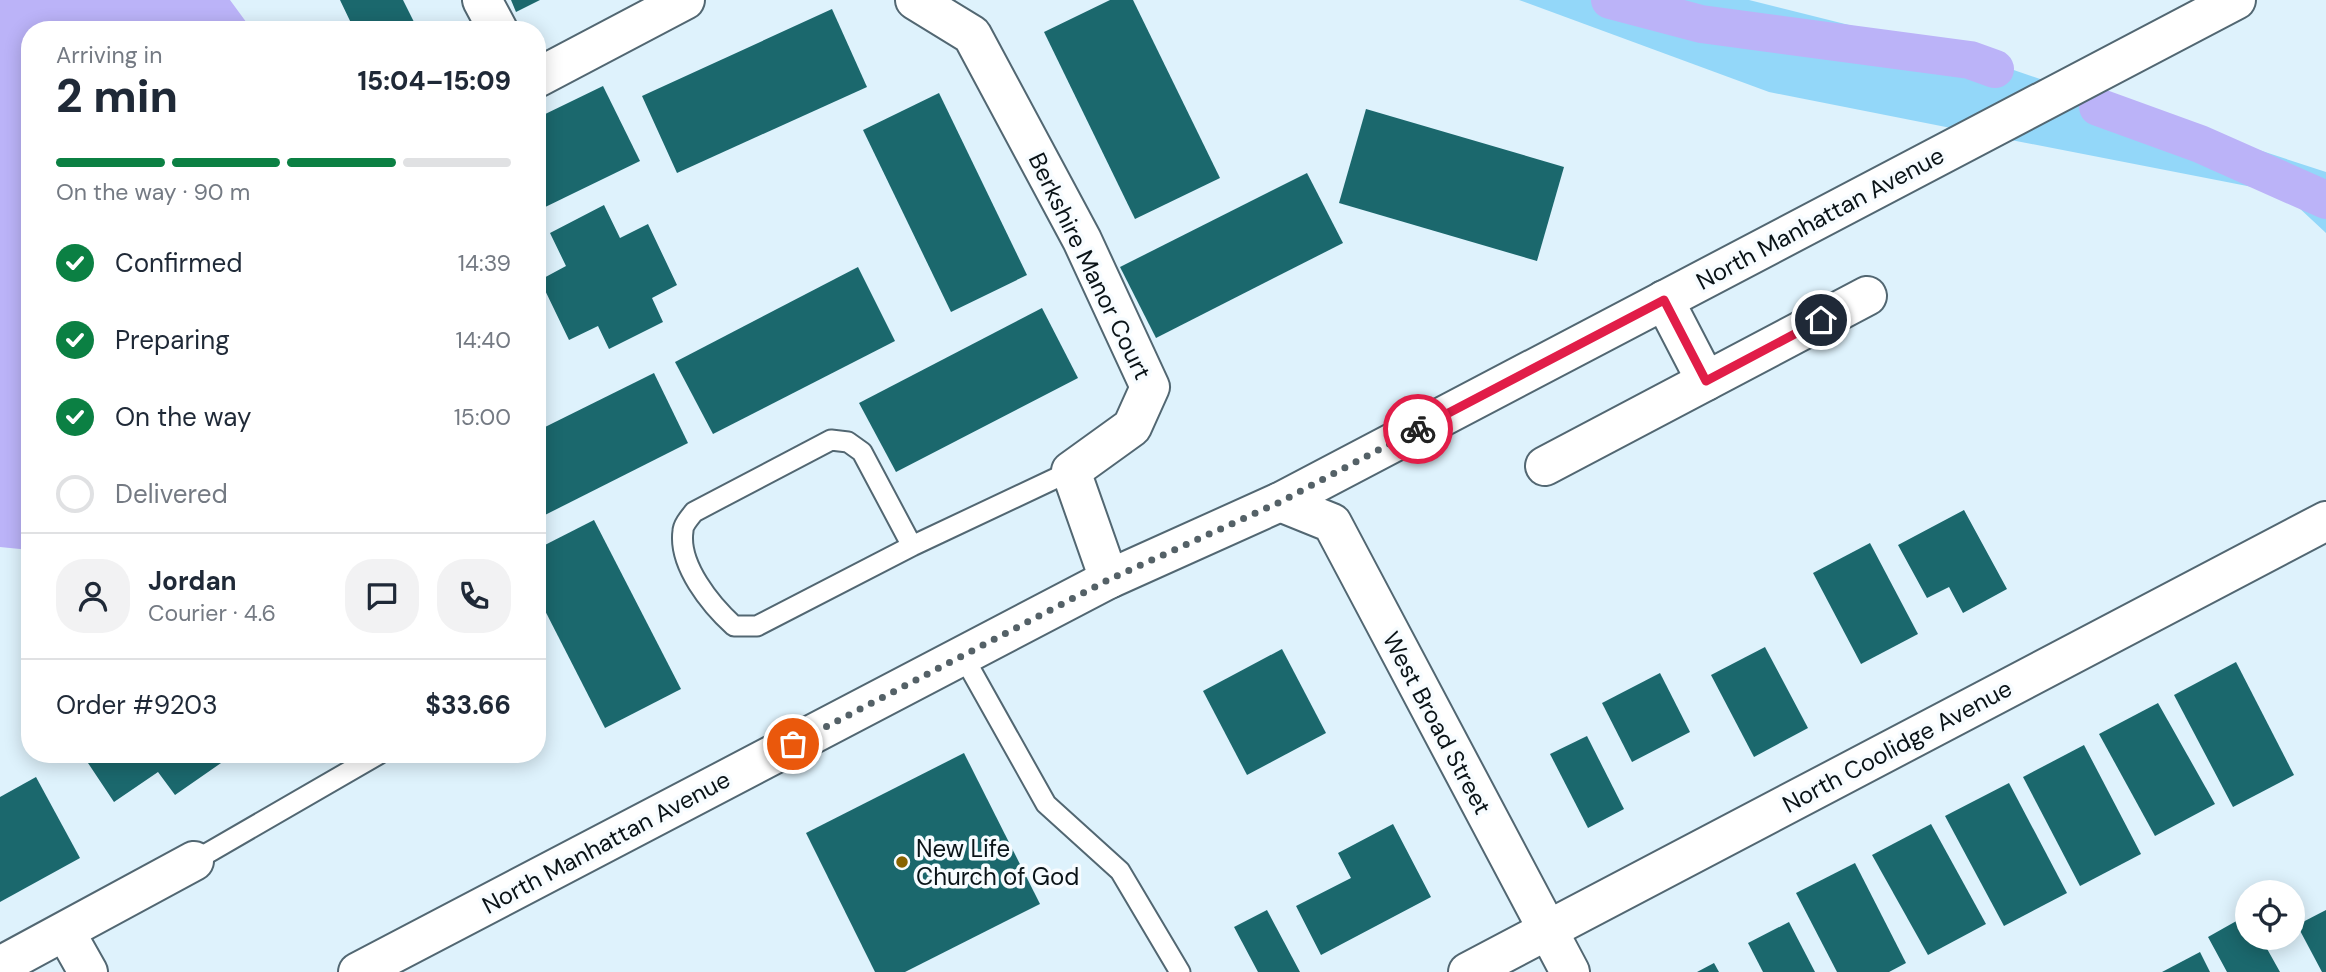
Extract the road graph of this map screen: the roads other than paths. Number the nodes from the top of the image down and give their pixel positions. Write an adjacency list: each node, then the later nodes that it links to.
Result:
1 (482, 0): 5 (street)
2 (685, 0): 6 (street)
3 (915, 0): 11 (street, Berkshire Manor Court)
4 (2236, 0): 8 (street, North Manhattan Avenue)
5 (493, 21)
6 (546, 73)
7 (1867, 296): 9 (street)
8 (1664, 300): 9 (street); 12 (street, North Manhattan Avenue)
9 (1706, 381): 10 (street)
10 (1545, 466)
11 (1071, 471): 14 (lane); 15 (street)
12 (1280, 502): 15 (street, North Manhattan Avenue); 19 (street, West Broad Street)
13 (2326, 521): 19 (street, North Coolidge Avenue)
14 (912, 546): 14 (lane)
15 (1110, 579): 16 (street, North Manhattan Avenue)
16 (963, 656): 23 (street, North Manhattan Avenue); 24 (lane)
17 (363, 763): 18 (lane)
18 (194, 861): 20 (street)
19 (1547, 930): 25 (street, North Coolidge Avenue); 26 (street, West Broad Street)
20 (66, 933): 21 (street); 22 (street)
21 (15, 965)
22 (88, 972)
23 (358, 972)
24 (1180, 972)
25 (1468, 972)
26 (1570, 972)

